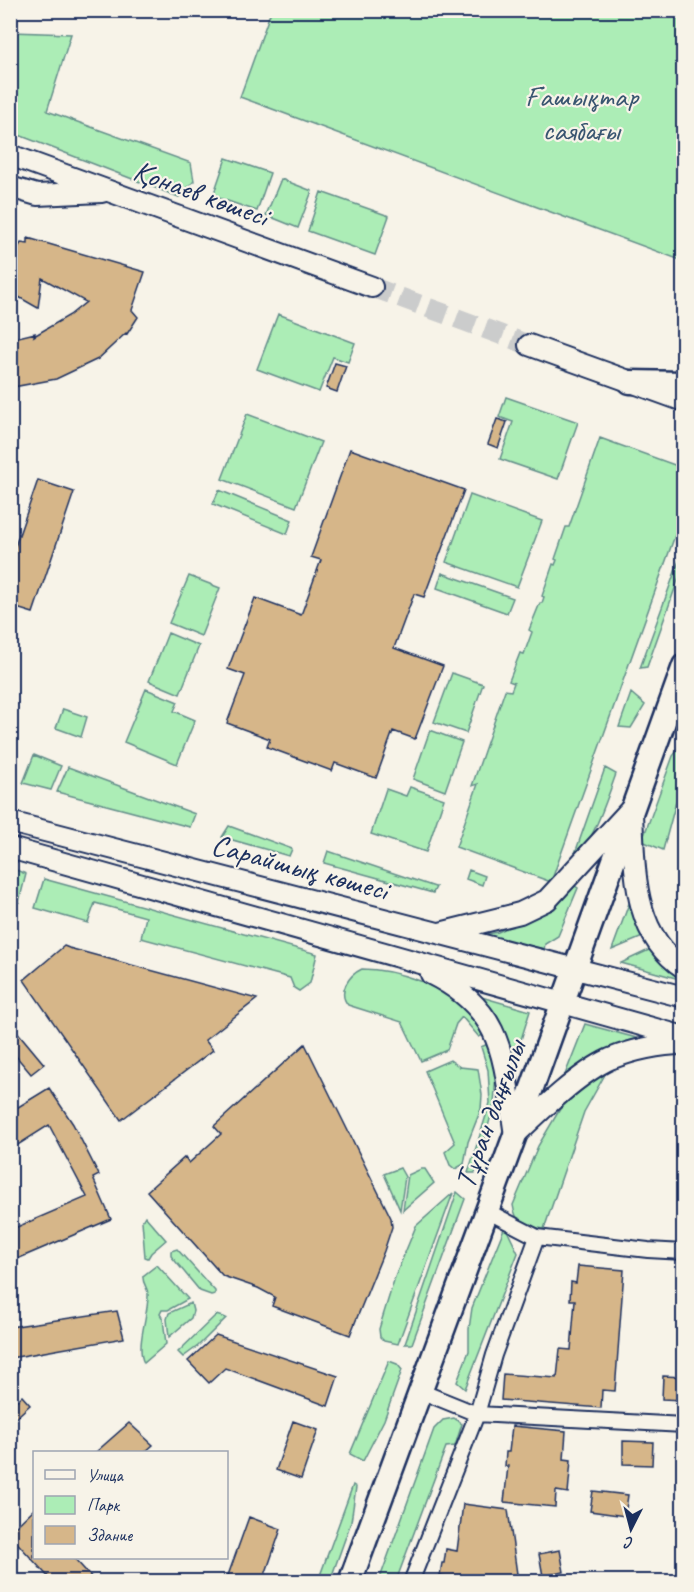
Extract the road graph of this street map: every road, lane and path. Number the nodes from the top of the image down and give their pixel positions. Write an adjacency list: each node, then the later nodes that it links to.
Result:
1 (10, 155): 3 (main road, Қонаев көшесі)
2 (10, 187): 3 (main road)
3 (112, 192): 4 (main road, Қонаев көшесі)
4 (372, 287)
5 (529, 345): 6 (main road)
6 (630, 382): 7 (main road); 8 (main road)
7 (684, 382)
8 (684, 401)
9 (684, 666): 10 (main road, Тұран даңғылы)
10 (632, 808): 13 (main road); 15 (main road); 16 (main road, Тұран даңғылы)
11 (10, 822): 13 (main road, Сарайшық көшесі)
12 (10, 848): 14 (main road, Сарайшық көшесі)
13 (437, 933): 16 (main road, Сарайшық көшесі)
14 (393, 956): 18 (main road, Сарайшық көшесі); 21 (main road)
15 (684, 968)
16 (575, 969): 17 (main road, Сарайшық көшесі); 18 (main road, Тұран даңғылы)
17 (684, 998)
18 (563, 1003): 19 (main road, Сарайшық көшесі); 21 (main road, Тұран даңғылы)
19 (684, 1037)
20 (684, 1044): 21 (main road)
21 (515, 1135): 22 (main road, Тұран даңғылы)
22 (487, 1211): 23 (street); 25 (main road, Тұран даңғылы)
23 (537, 1237): 24 (street); 26 (street)
24 (684, 1252)
25 (420, 1391): 26 (street); 28 (main road, Тұран даңғылы)
26 (477, 1414): 27 (street); 29 (street)
27 (684, 1425)
28 (350, 1581)
29 (411, 1581)

